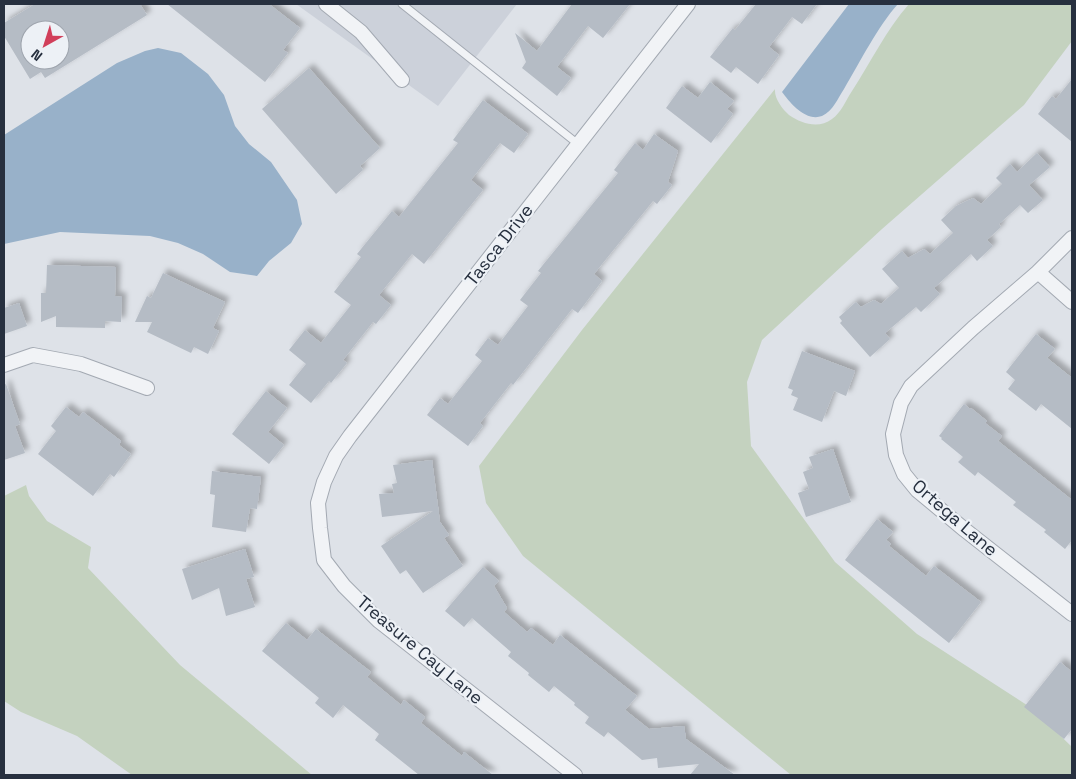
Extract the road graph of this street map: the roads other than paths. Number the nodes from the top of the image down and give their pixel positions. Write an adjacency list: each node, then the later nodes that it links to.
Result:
1 (326, 4): 4 (street)
2 (402, 4): 5 (lane)
3 (688, 4): 5 (street, Tasca Drive)
4 (402, 80)
5 (578, 144): 11 (street, Tasca Drive)
6 (1072, 238): 7 (street, Ortega Lane)
7 (1038, 272): 8 (street); 12 (street, Ortega Lane)
8 (1072, 302)
9 (4, 365): 10 (street)
10 (147, 388)
11 (321, 493): 13 (street, Treasure Cay Lane)
12 (1072, 614)
13 (575, 775)

